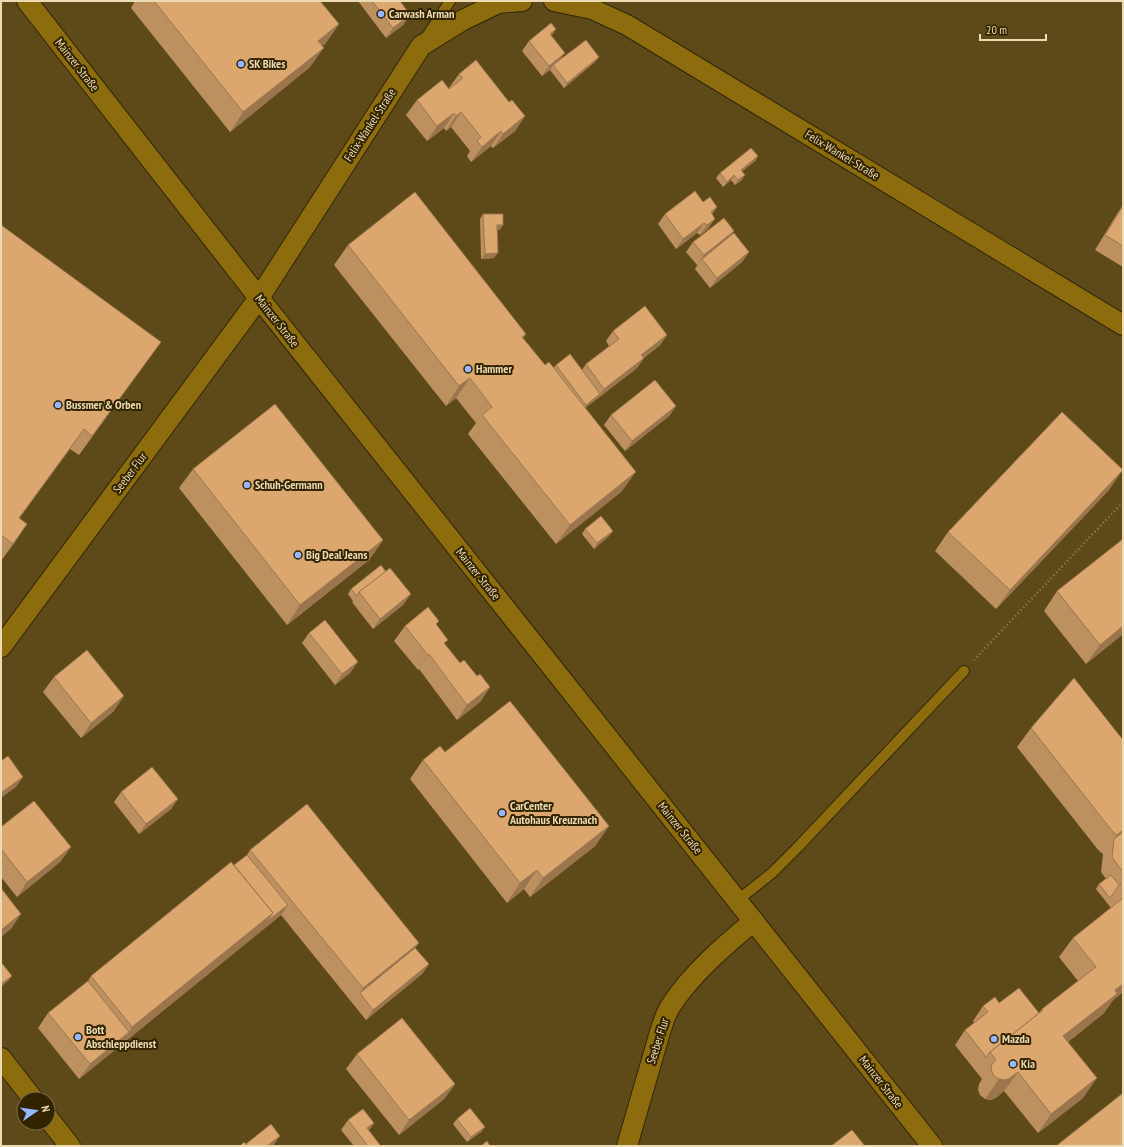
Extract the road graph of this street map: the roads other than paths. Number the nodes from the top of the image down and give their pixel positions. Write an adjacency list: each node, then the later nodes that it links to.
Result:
1 (27, 1): 6 (street, Mainzer Straße)
2 (450, 1): 5 (lane)
3 (522, 1): 5 (street, Felix-Wankel-Straße)
4 (554, 1): 7 (street, Felix-Wankel-Straße)
5 (421, 46): 6 (street, Felix-Wankel-Straße)
6 (259, 298): 8 (street, Seeber Flur); 10 (street, Mainzer Straße)
7 (1123, 325)
8 (1, 647)
9 (964, 671): 10 (lane)
10 (738, 900): 11 (street, Mainzer Straße)
11 (754, 921): 16 (street, Seeber Flur); 17 (street, Mainzer Straße)
12 (1, 1058): 13 (street)
13 (27, 1091)
14 (56, 1128): 15 (street)
15 (70, 1146)
16 (627, 1146)
17 (932, 1146)

